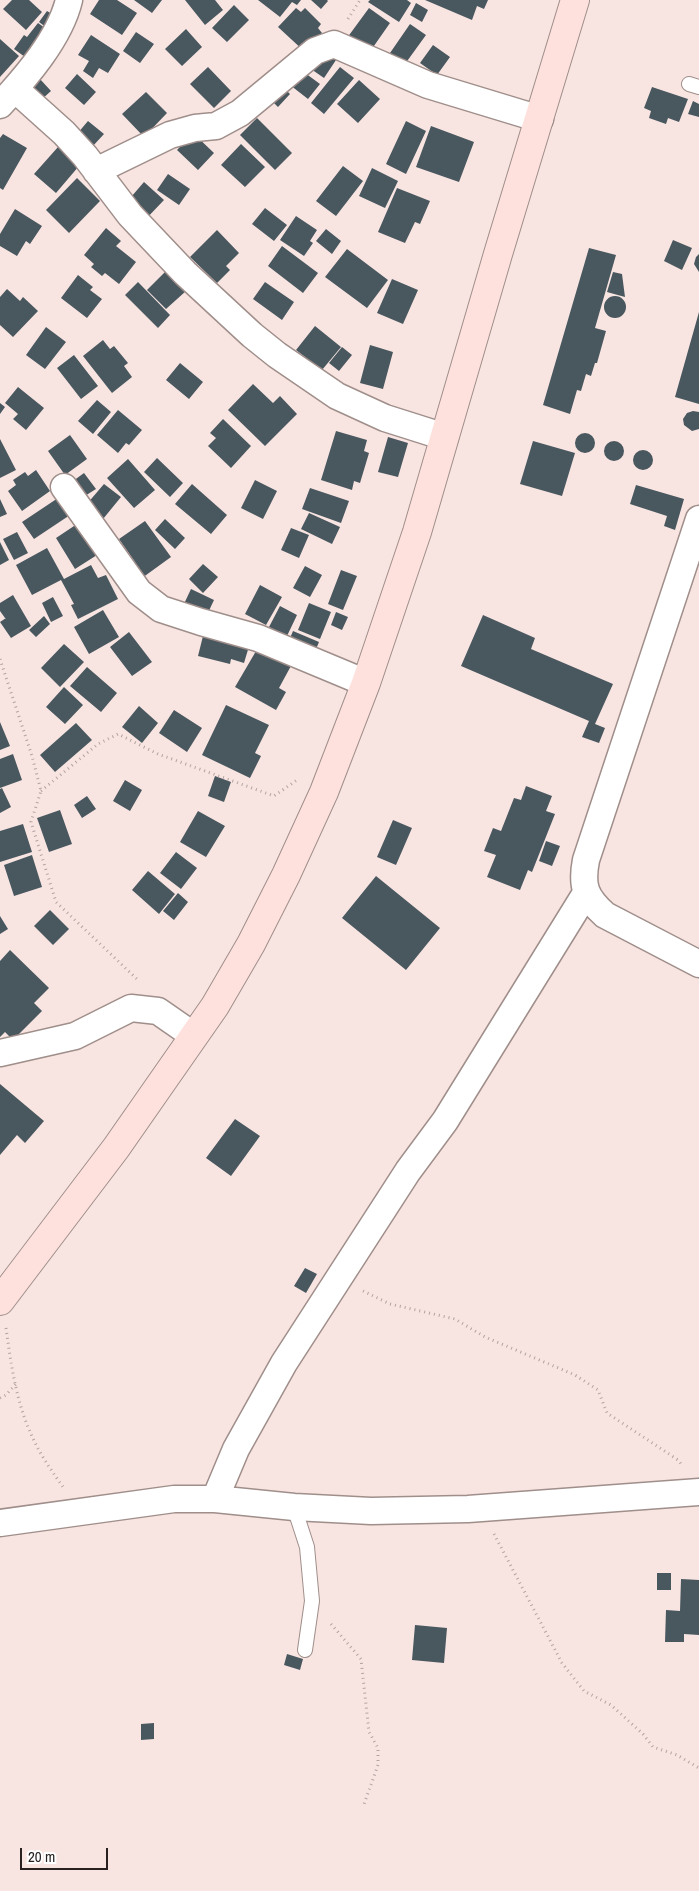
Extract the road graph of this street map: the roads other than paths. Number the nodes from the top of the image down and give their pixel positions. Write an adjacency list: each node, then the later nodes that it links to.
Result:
1 (69, 0): 3 (street)
2 (575, 0): 4 (main road)
3 (7, 97): 5 (street)
4 (540, 120): 5 (street); 6 (main road)
5 (96, 171): 6 (street)
6 (445, 437): 9 (main road)
7 (64, 487): 9 (street)
8 (699, 519): 10 (street)
9 (366, 683): 12 (main road)
10 (586, 893): 11 (street); 16 (street)
11 (699, 964)
12 (194, 1036): 13 (street); 14 (main road)
13 (0, 1053)
14 (1, 1299)
15 (699, 1492): 17 (street)
16 (215, 1498): 17 (street); 18 (street)
17 (294, 1507): 19 (lane)
18 (0, 1523)
19 (305, 1650)

